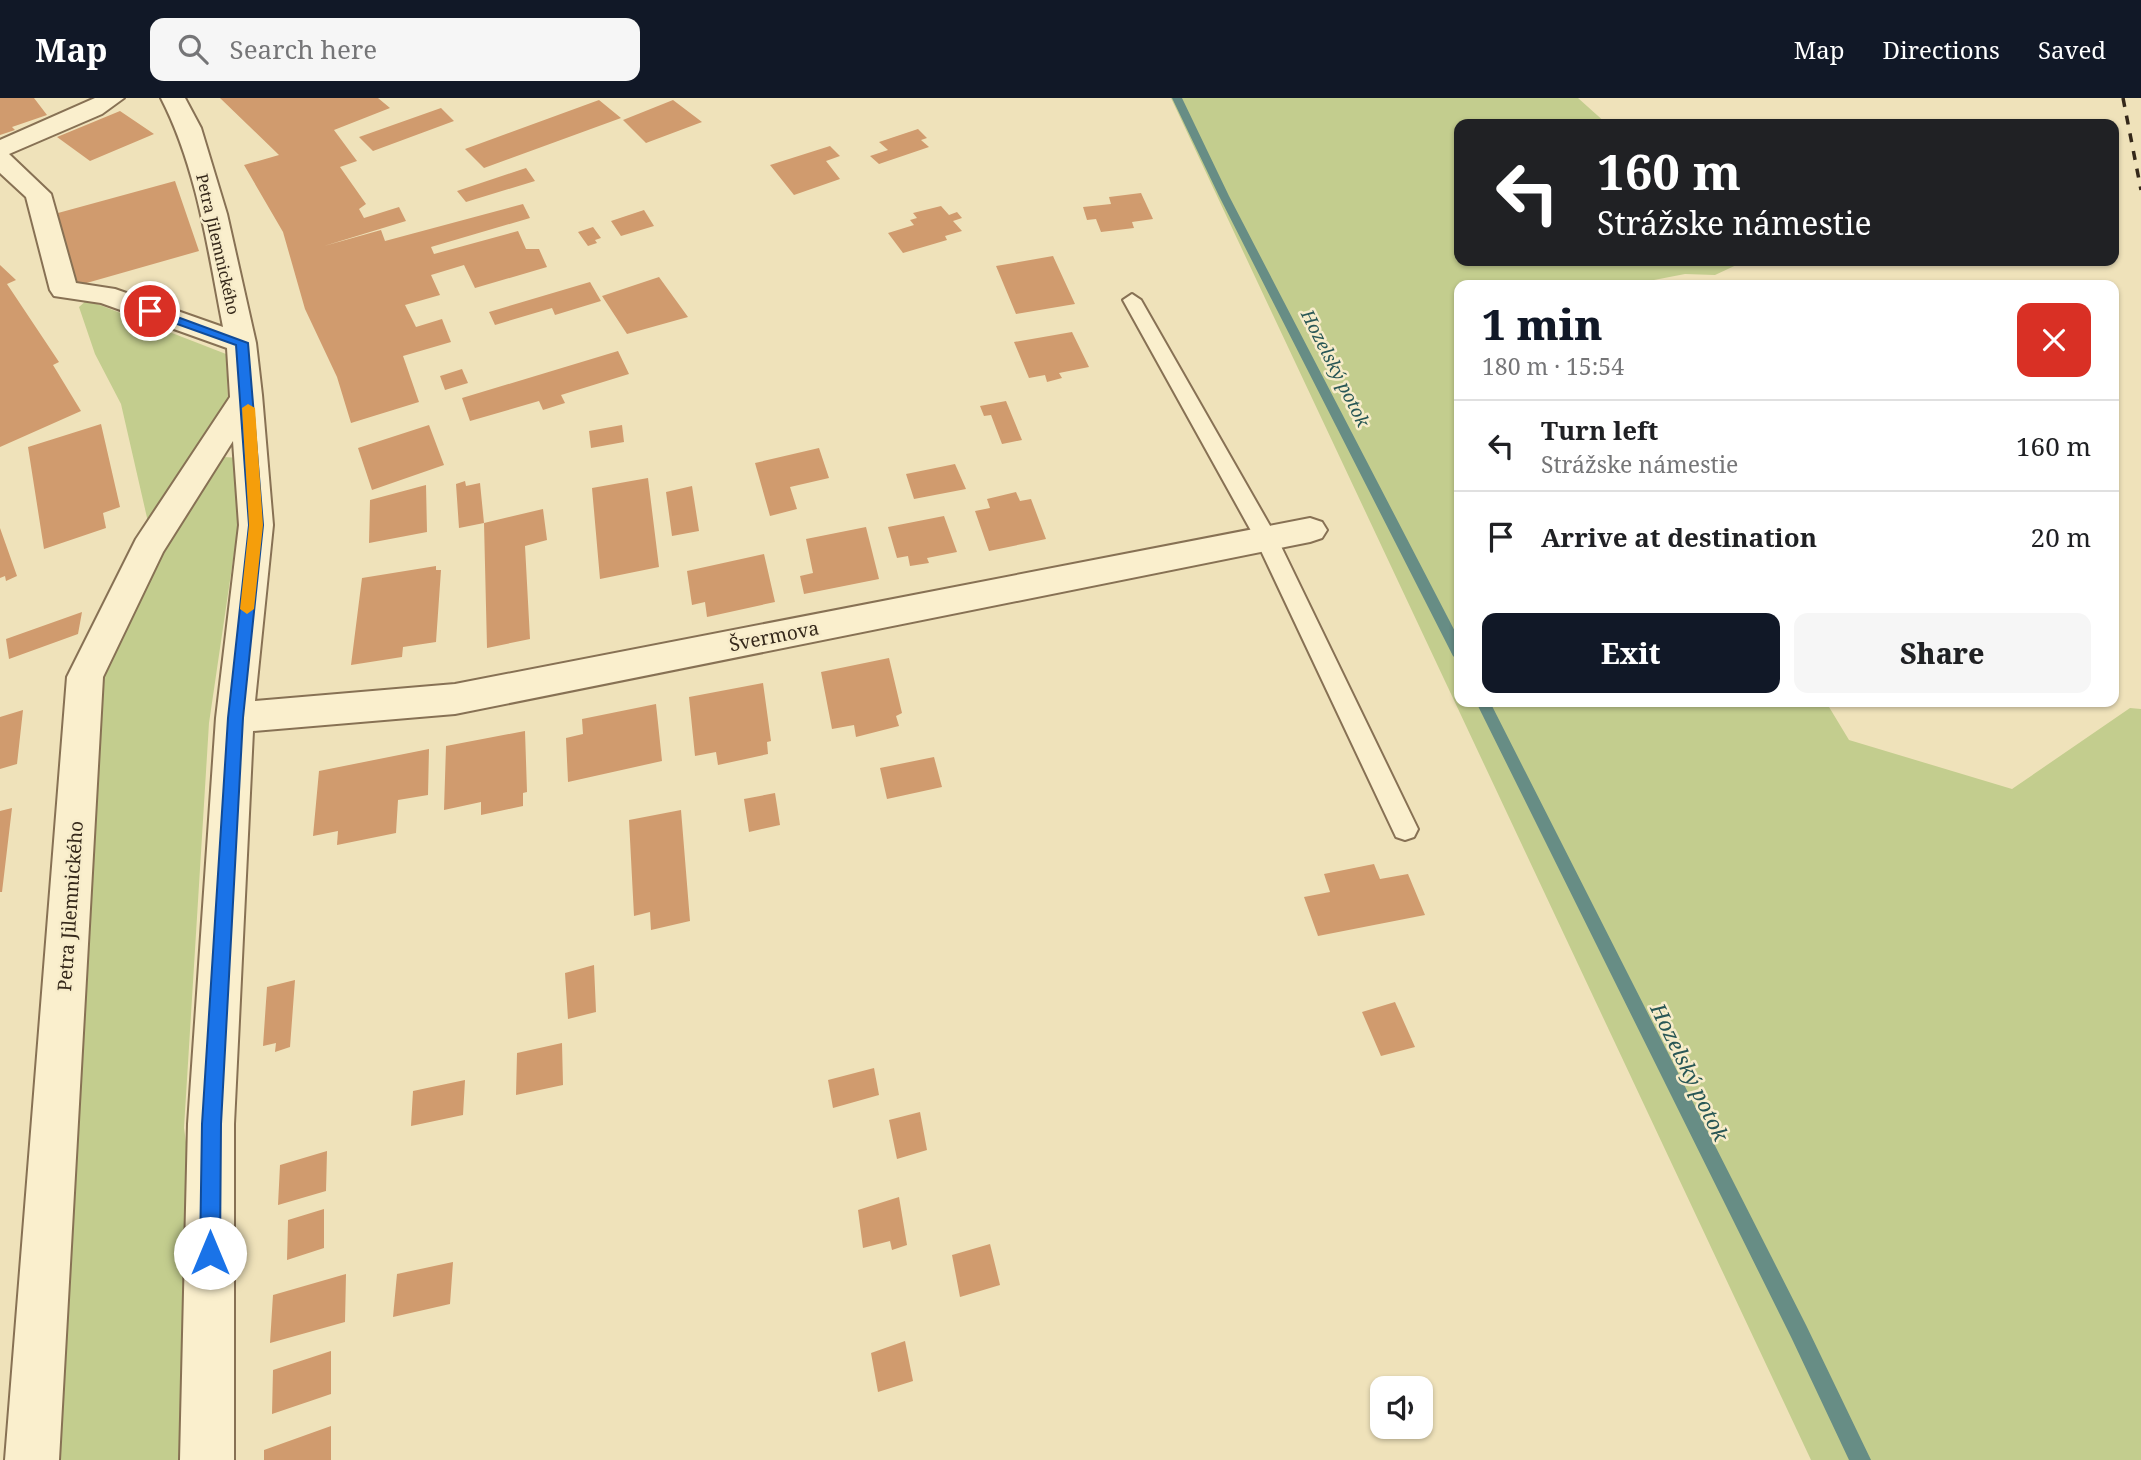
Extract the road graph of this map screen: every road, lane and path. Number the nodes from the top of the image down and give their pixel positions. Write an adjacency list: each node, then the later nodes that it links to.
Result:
1 (112, 98): 3 (street)
2 (173, 98): 6 (street, Petra Jilemnického)
3 (0, 149)
4 (0, 159): 6 (street)
5 (1132, 300): 9 (lane)
6 (242, 343): 7 (street, Petra Jilemnického)
7 (247, 395): 10 (street, Petra Jilemnického); 12 (street, Petra Jilemnického)
8 (1310, 530): 9 (street, Švermova)
9 (1266, 538): 10 (street, Švermova); 11 (lane)
10 (235, 718): 13 (street, Petra Jilemnického)
11 (1405, 829)
12 (32, 1460)
13 (207, 1460)

